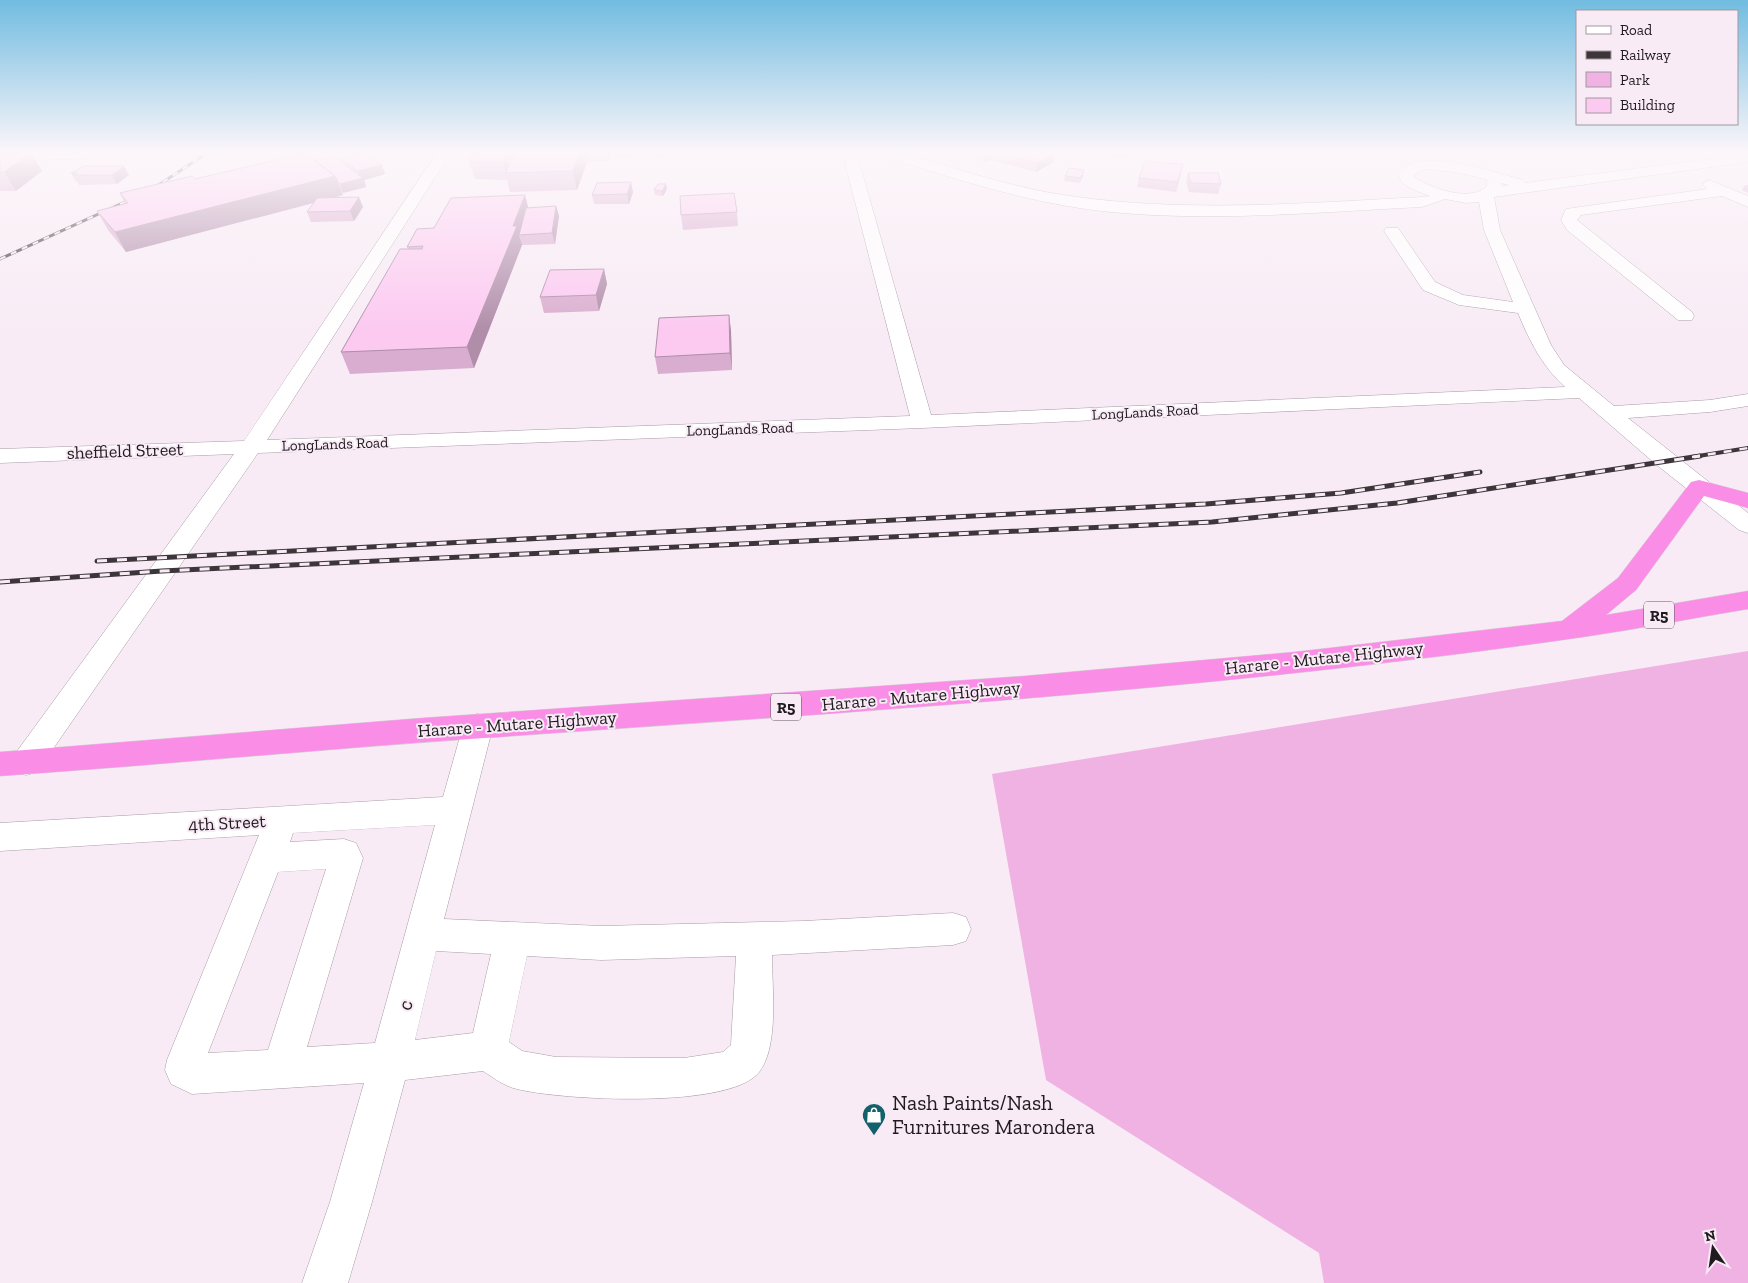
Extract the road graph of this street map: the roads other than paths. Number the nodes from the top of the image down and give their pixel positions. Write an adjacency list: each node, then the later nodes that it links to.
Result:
1 (407, 211): 14 (street, LongLands Road)
2 (864, 211): 13 (street)
3 (1466, 211): 6 (street)
4 (1491, 211): 6 (street)
5 (1577, 211): 9 (street)
6 (1492, 230): 8 (street)
7 (1392, 231): 8 (street)
8 (1526, 309): 10 (street)
9 (1685, 316)
10 (1582, 392): 12 (street); 13 (street, LongLands Road)
11 (1748, 400): 12 (street)
12 (1608, 413): 16 (street)
13 (922, 422): 14 (street, LongLands Road)
14 (251, 447): 15 (street, sheffield Street); 22 (street)
15 (0, 456)
16 (1699, 487): 17 (highway); 18 (street); 20 (highway)
17 (1748, 500)
18 (1748, 525)
19 (1748, 600): 20 (highway, Harare - Mutare Highway / R5)
20 (1569, 629): 21 (highway, Harare - Mutare Highway / R5)
21 (478, 726): 22 (highway, Harare - Mutare Highway / R5); 23 (street, c)
22 (13, 763)
23 (454, 810): 24 (street, 4th Street); 28 (street, c)
24 (282, 820): 25 (street, 4th Street); 26 (street)
25 (0, 837)
26 (267, 858): 33 (street); 33 (street)
27 (953, 929): 30 (street)
28 (423, 934): 29 (street); 32 (street, c)
29 (514, 938): 30 (street); 31 (street)
30 (754, 939): 31 (street)
31 (488, 1051): 32 (street)
32 (390, 1062): 33 (street); 34 (street, c)
33 (281, 1069)
34 (326, 1283)

